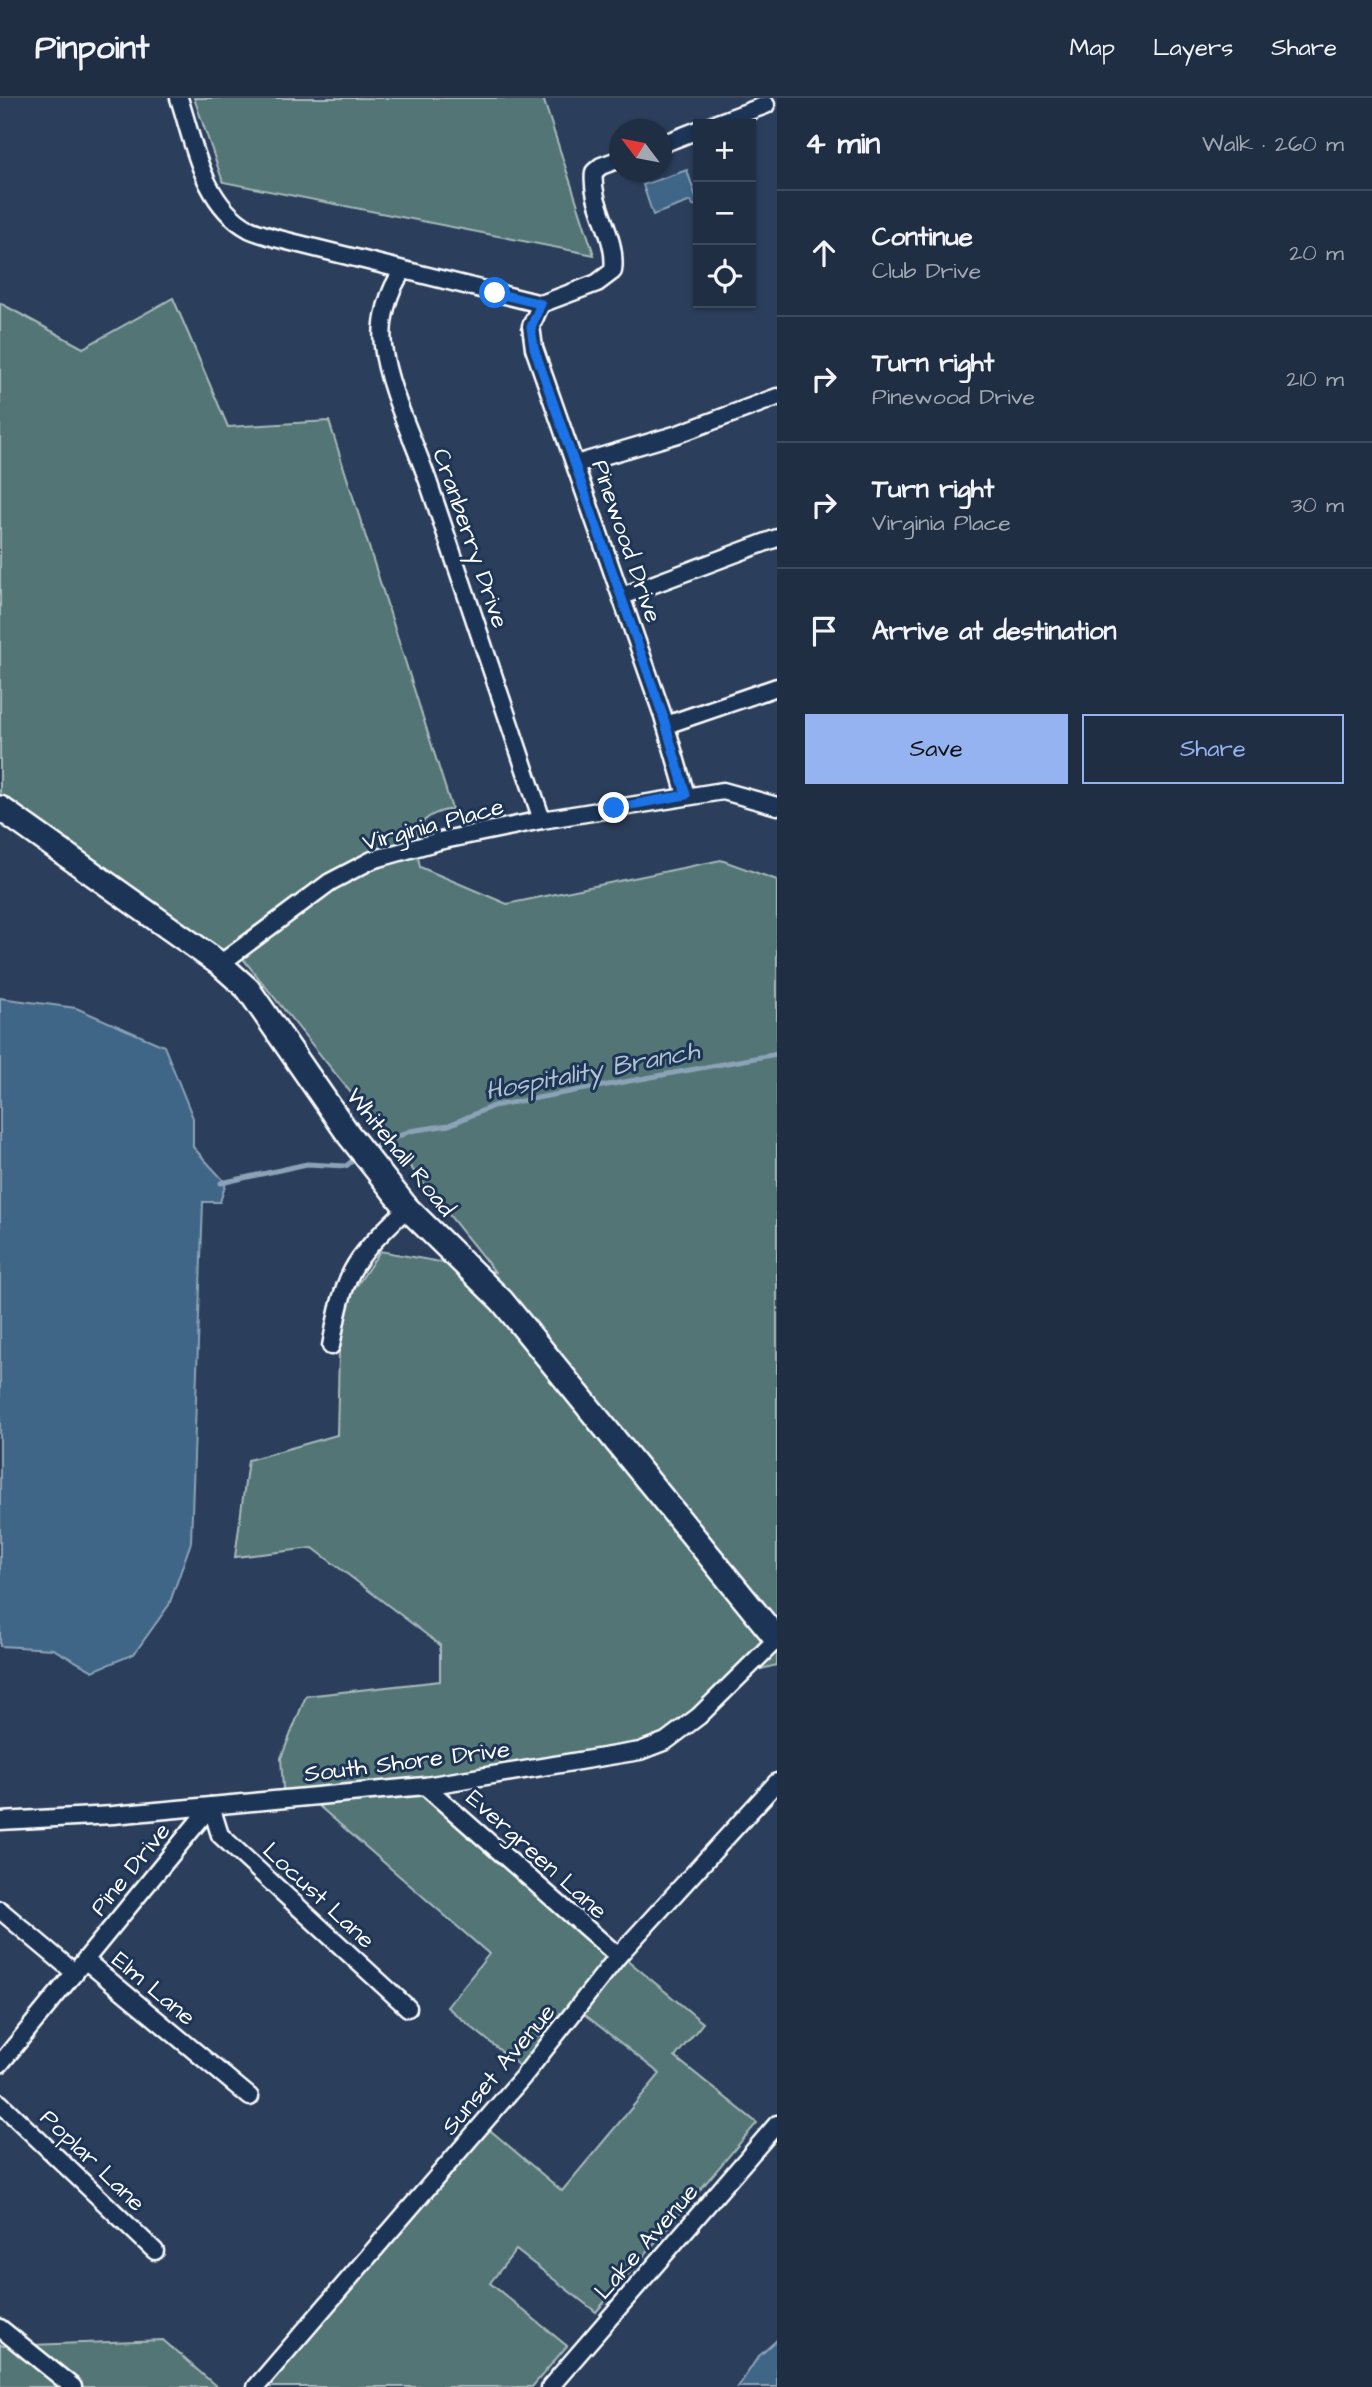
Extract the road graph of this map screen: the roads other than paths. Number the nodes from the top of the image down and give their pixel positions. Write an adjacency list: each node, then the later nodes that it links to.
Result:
1 (179, 98): 7 (street)
2 (769, 105): 3 (street)
3 (728, 119)
4 (693, 132): 5 (street)
5 (672, 140)
6 (609, 164): 8 (street)
7 (403, 271): 8 (street); 18 (street, Cranberry Drive)
8 (541, 304): 10 (street, Pinewood Drive)
9 (777, 397): 10 (street)
10 (576, 464): 12 (street, Pinewood Drive)
11 (777, 538): 12 (street)
12 (622, 596): 14 (street, Pinewood Drive)
13 (777, 687): 14 (street)
14 (666, 725): 15 (street, Pinewood Drive)
15 (686, 795): 16 (street, Virginia Place); 18 (street, Virginia Place)
16 (777, 806)
17 (0, 808): 19 (street, Whitehall Road)
18 (542, 820): 19 (street, Virginia Place)
19 (219, 964): 20 (street, Whitehall Road)
20 (407, 1208): 21 (street); 22 (street, Whitehall Road)
21 (331, 1346)
22 (777, 1639): 24 (street, South Shore Drive)
23 (777, 1782): 28 (street, Sunset Avenue)
24 (425, 1786): 25 (street, South Shore Drive); 28 (street, Evergreen Lane)
25 (211, 1806): 26 (street, South Shore Drive); 29 (street, Pine Drive); 30 (street, Locust Lane)
26 (0, 1821)
27 (0, 1910): 29 (street, Elm Lane)
28 (618, 1956): 38 (street, Sunset Avenue)
29 (80, 1967): 31 (street, Pine Drive); 32 (street, Elm Lane)
30 (408, 2008)
31 (0, 2064)
32 (250, 2097)
33 (0, 2103): 35 (street, Poplar Lane)
34 (777, 2124): 39 (street, Lake Avenue)
35 (155, 2251)
36 (0, 2328): 37 (street)
37 (73, 2387)
38 (256, 2387)
39 (550, 2387)

